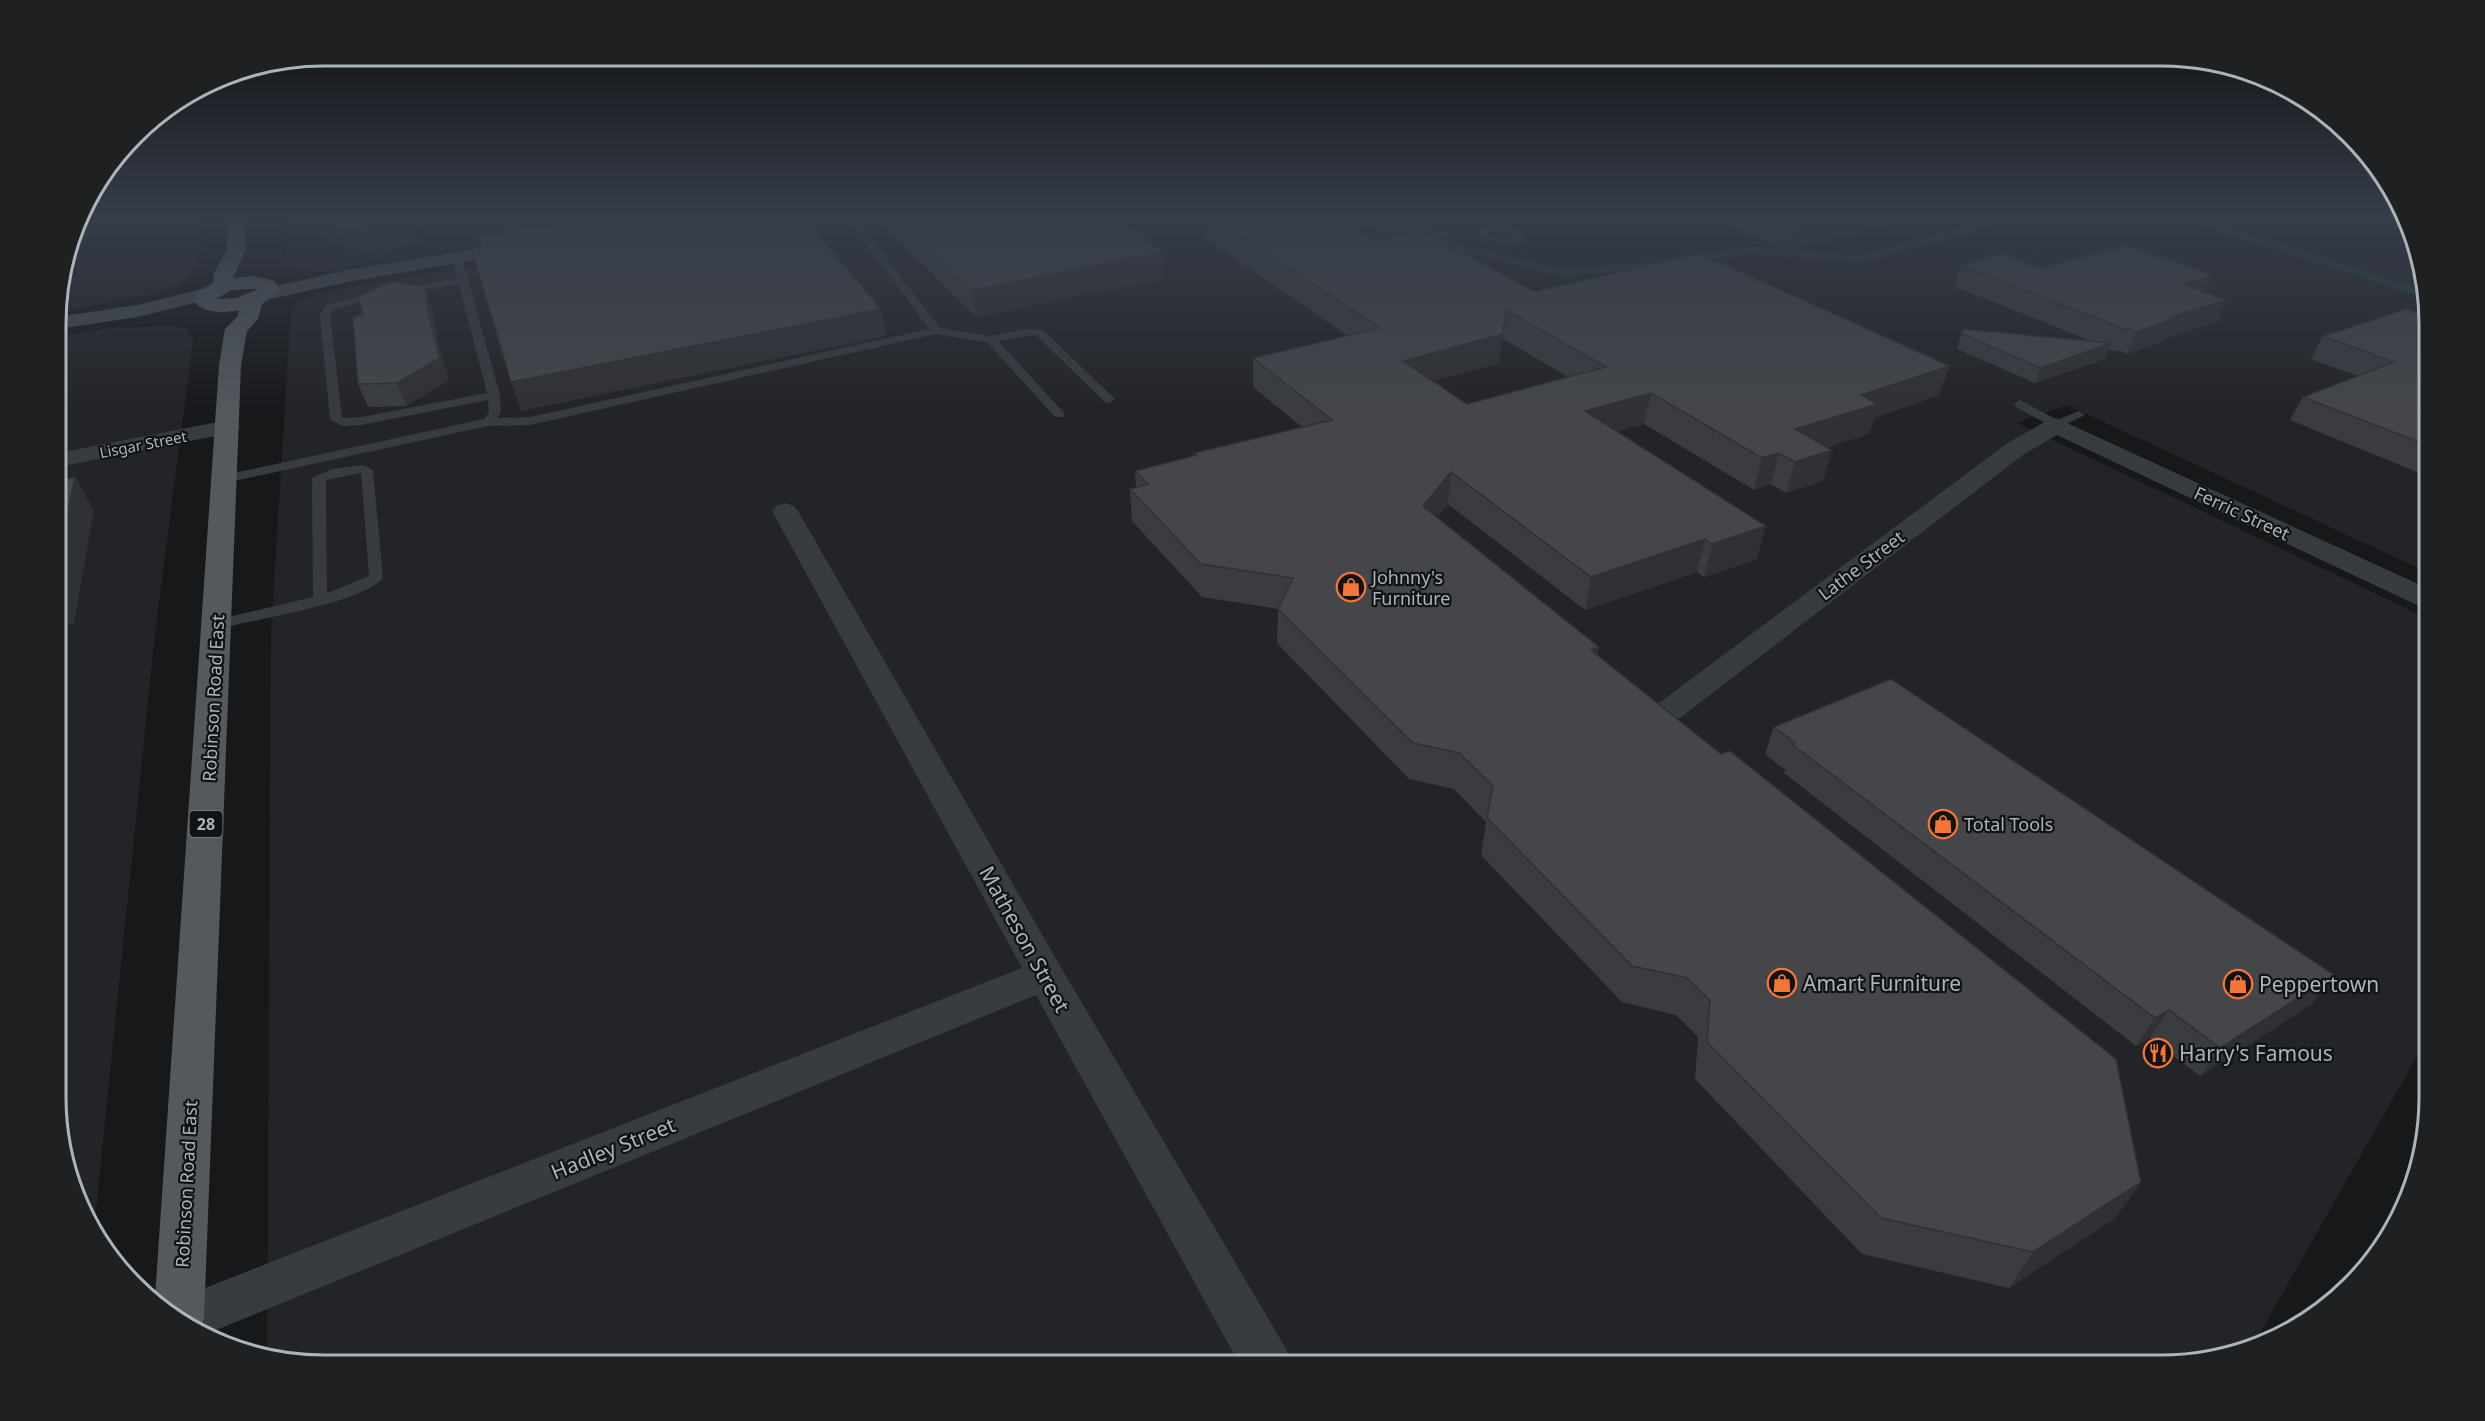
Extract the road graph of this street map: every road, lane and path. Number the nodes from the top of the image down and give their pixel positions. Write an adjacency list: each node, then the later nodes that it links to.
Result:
1 (224, 281): 7 (main road, Robinson Road East / 28)
2 (241, 281): 7 (main road)
3 (320, 281): 7 (street)
4 (455, 281): 11 (lane)
5 (463, 281): 11 (lane)
6 (899, 281): 9 (lane)
7 (237, 298): 8 (street); 17 (main road, Robinson Road East / 28)
8 (66, 322)
9 (936, 331): 10 (lane); 16 (lane)
10 (990, 339): 12 (lane); 14 (lane)
11 (494, 395): 16 (lane)
12 (1108, 399)
13 (2020, 404): 15 (lane)
14 (1059, 414)
15 (2068, 420): 23 (street, Ferric Street); 26 (street, Lathe Street)
16 (488, 422): 18 (lane)
17 (228, 427): 19 (street, Lisgar Street); 21 (main road, Robinson Road East / 28)
18 (336, 453): 20 (lane); 21 (lane)
19 (66, 458)
20 (337, 472): 24 (lane); 24 (lane)
21 (225, 479): 25 (main road, Robinson Road East / 28)
22 (785, 511): 27 (street, Matheson Street)
23 (2419, 595)
24 (320, 599): 25 (lane)
25 (218, 624): 28 (main road, Robinson Road East / 28)
26 (1668, 711)
27 (1045, 975): 29 (street, Hadley Street); 30 (street, Matheson Street)
28 (180, 1312)
29 (189, 1316)
30 (1261, 1355)

